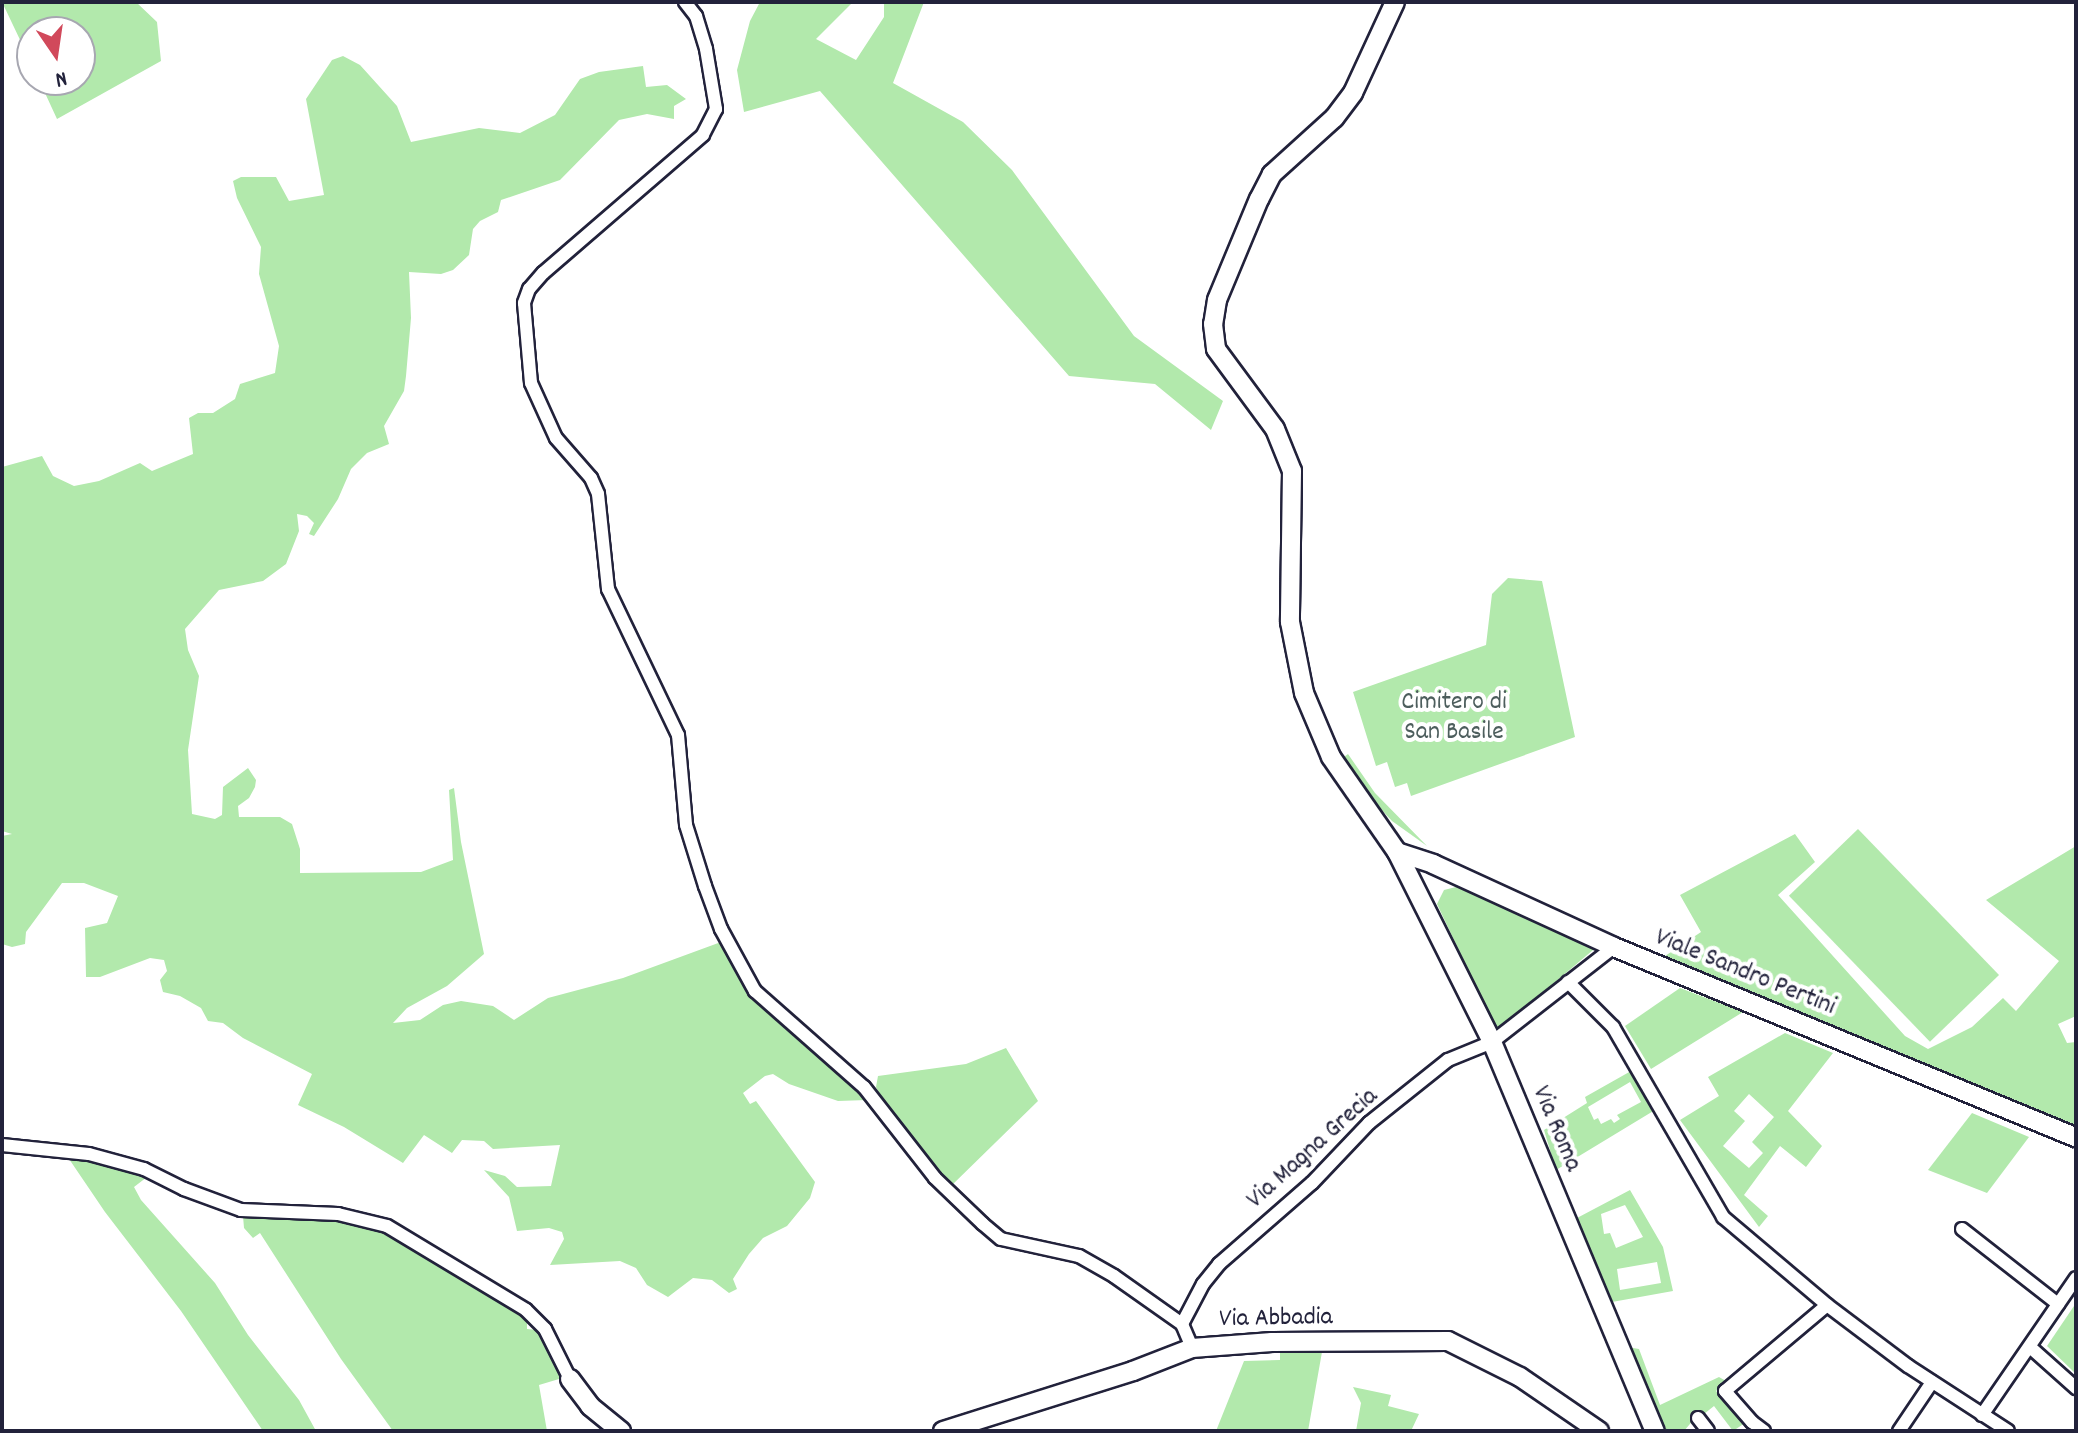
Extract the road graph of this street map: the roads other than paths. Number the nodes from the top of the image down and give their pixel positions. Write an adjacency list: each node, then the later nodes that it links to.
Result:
1 (685, 2): 13 (street)
2 (1395, 2): 3 (street, Via Roma)
3 (1397, 852): 4 (street, Viale Sandro Pertini); 6 (street, Via Roma)
4 (1614, 947): 5 (street, Via Magna Grecia); 7 (street, Viale Sandro Pertini)
5 (1568, 982): 6 (street, Via Magna Grecia); 12 (street)
6 (1492, 1042): 13 (street, Via Magna Grecia); 25 (street, Via Roma)
7 (2076, 1137)
8 (2, 1145): 16 (street)
9 (1962, 1229): 11 (street)
10 (2076, 1278): 11 (street)
11 (2058, 1304): 14 (street)
12 (1827, 1305): 17 (street); 27 (street)
13 (1182, 1324): 15 (street)
14 (2030, 1347): 18 (street); 19 (street)
15 (1192, 1348): 23 (street, Via Abbadia); 24 (street, Via Abbadia)
16 (570, 1379): 22 (street)
17 (1932, 1382): 19 (street); 28 (street)
18 (2076, 1388)
19 (1982, 1415): 21 (street)
20 (1698, 1418): 26 (street)
21 (2006, 1430)
22 (621, 1431)
23 (943, 1431)
24 (1599, 1431)
25 (1655, 1431)
26 (1708, 1431)
27 (1764, 1431)
28 (1899, 1431)

